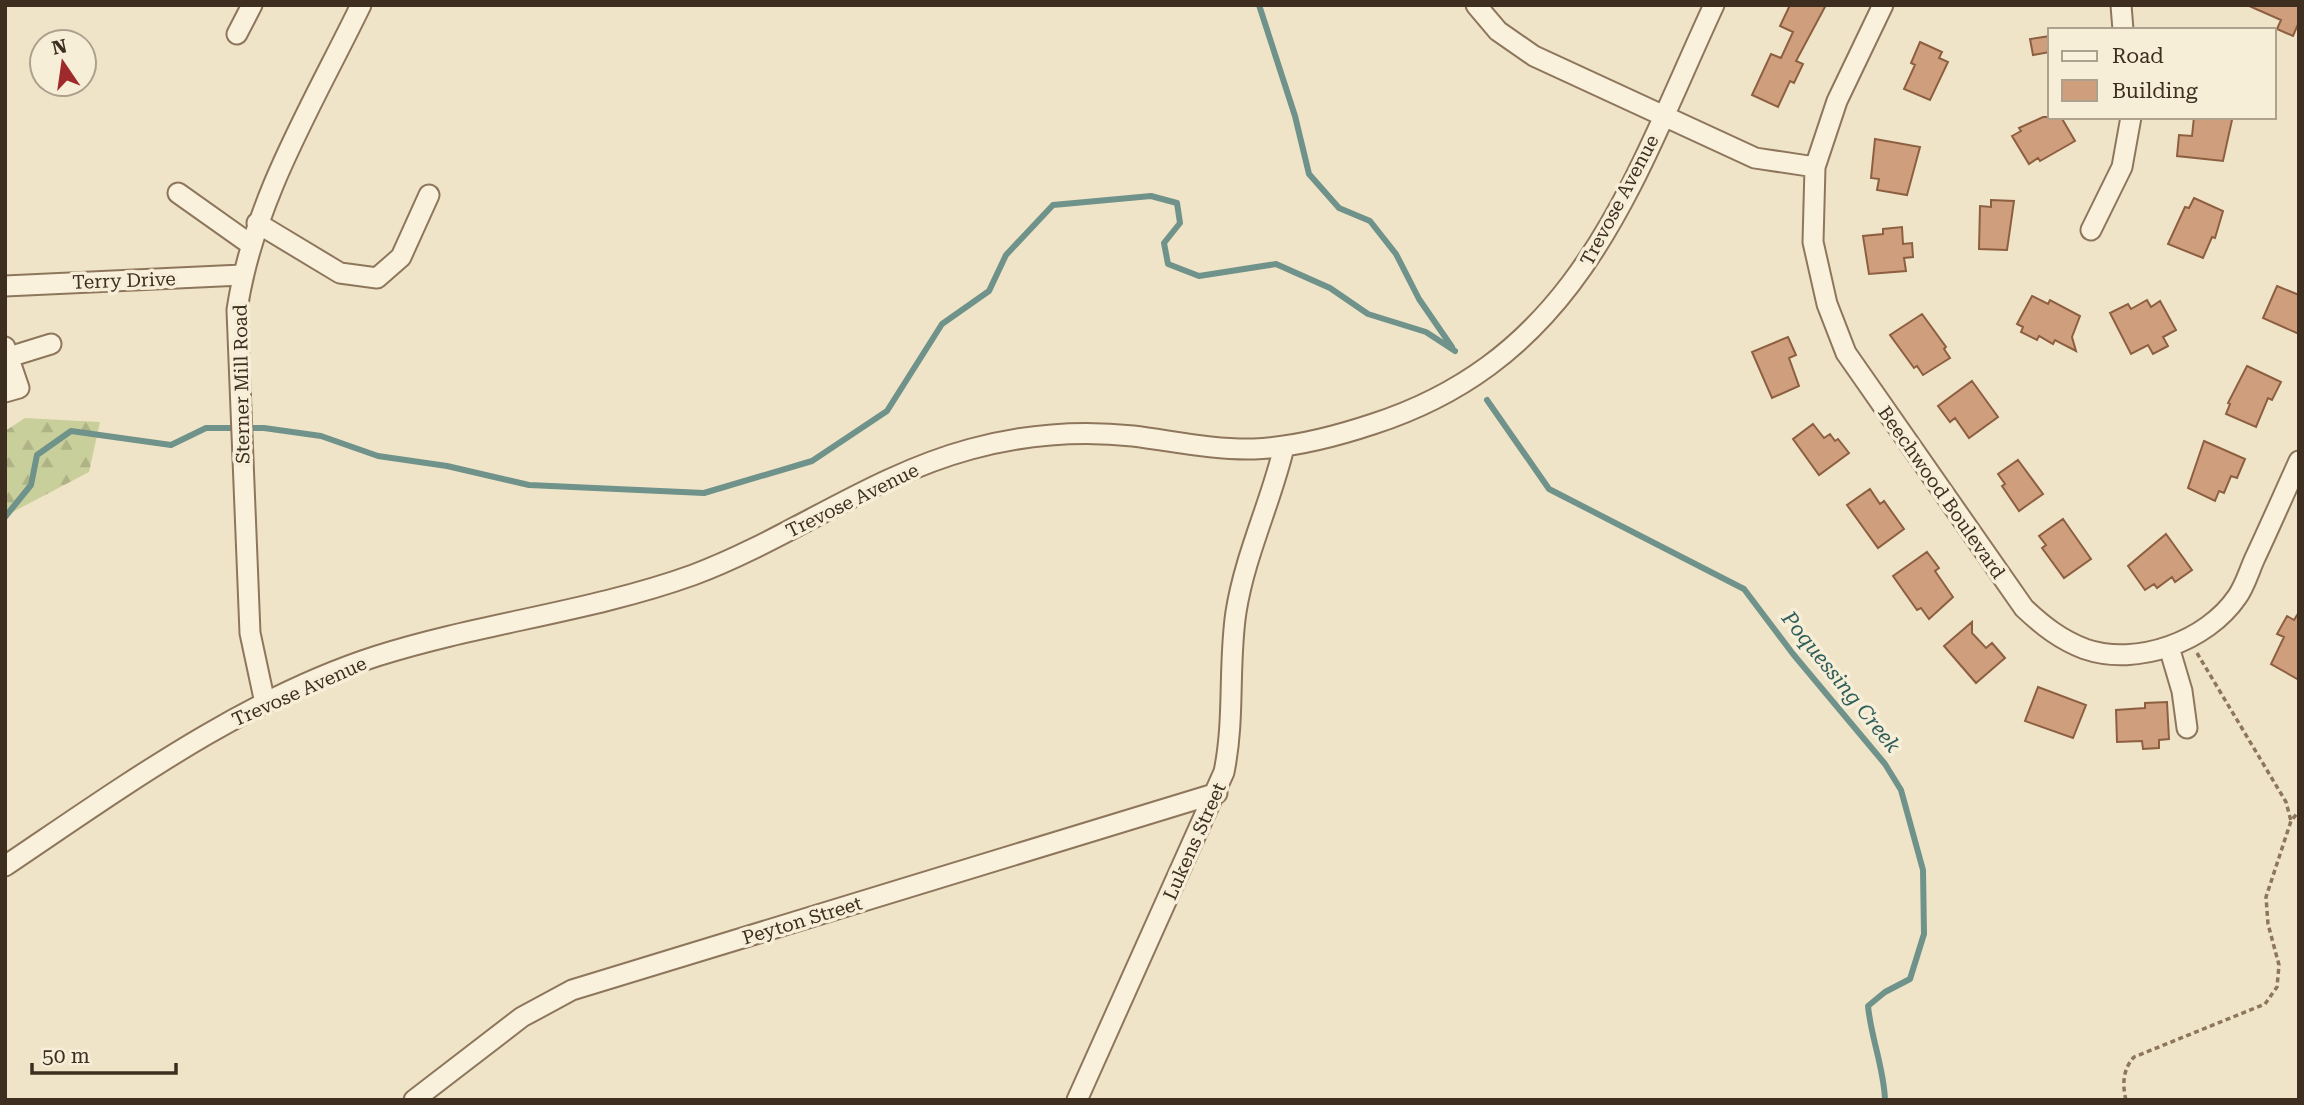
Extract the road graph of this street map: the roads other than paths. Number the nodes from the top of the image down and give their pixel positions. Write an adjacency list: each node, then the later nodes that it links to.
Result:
1 (252, 5): 8 (street)
2 (361, 5): 14 (street, Sterner Mill Road)
3 (1476, 5): 9 (street)
4 (1714, 5): 9 (street, Trevose Avenue)
5 (1883, 5): 11 (street, Beechwood Boulevard)
6 (2121, 5): 7 (street)
7 (2123, 28)
8 (237, 34)
9 (1664, 114): 11 (street); 22 (street, Trevose Avenue)
10 (2131, 119): 15 (street)
11 (1815, 167): 24 (street, Beechwood Boulevard)
12 (178, 193): 16 (street)
13 (429, 195): 14 (street)
14 (257, 223): 16 (street, Sterner Mill Road)
15 (2091, 230)
16 (250, 244): 17 (street, Sterner Mill Road)
17 (242, 275): 18 (street, Terry Drive); 25 (street, Sterner Mill Road)
18 (5, 286)
19 (51, 344): 20 (street)
20 (7, 352): 21 (street)
21 (5, 393)
22 (1284, 447): 25 (street, Trevose Avenue); 27 (street, Lukens Street)
23 (2299, 461): 24 (street, Beechwood Boulevard)
24 (2169, 647): 26 (street)
25 (265, 703): 28 (street, Trevose Avenue)
26 (2187, 727)
27 (1217, 793): 29 (street, Peyton Street); 30 (street, Lukens Street)
28 (5, 866)
29 (414, 1100)
30 (1077, 1100)

